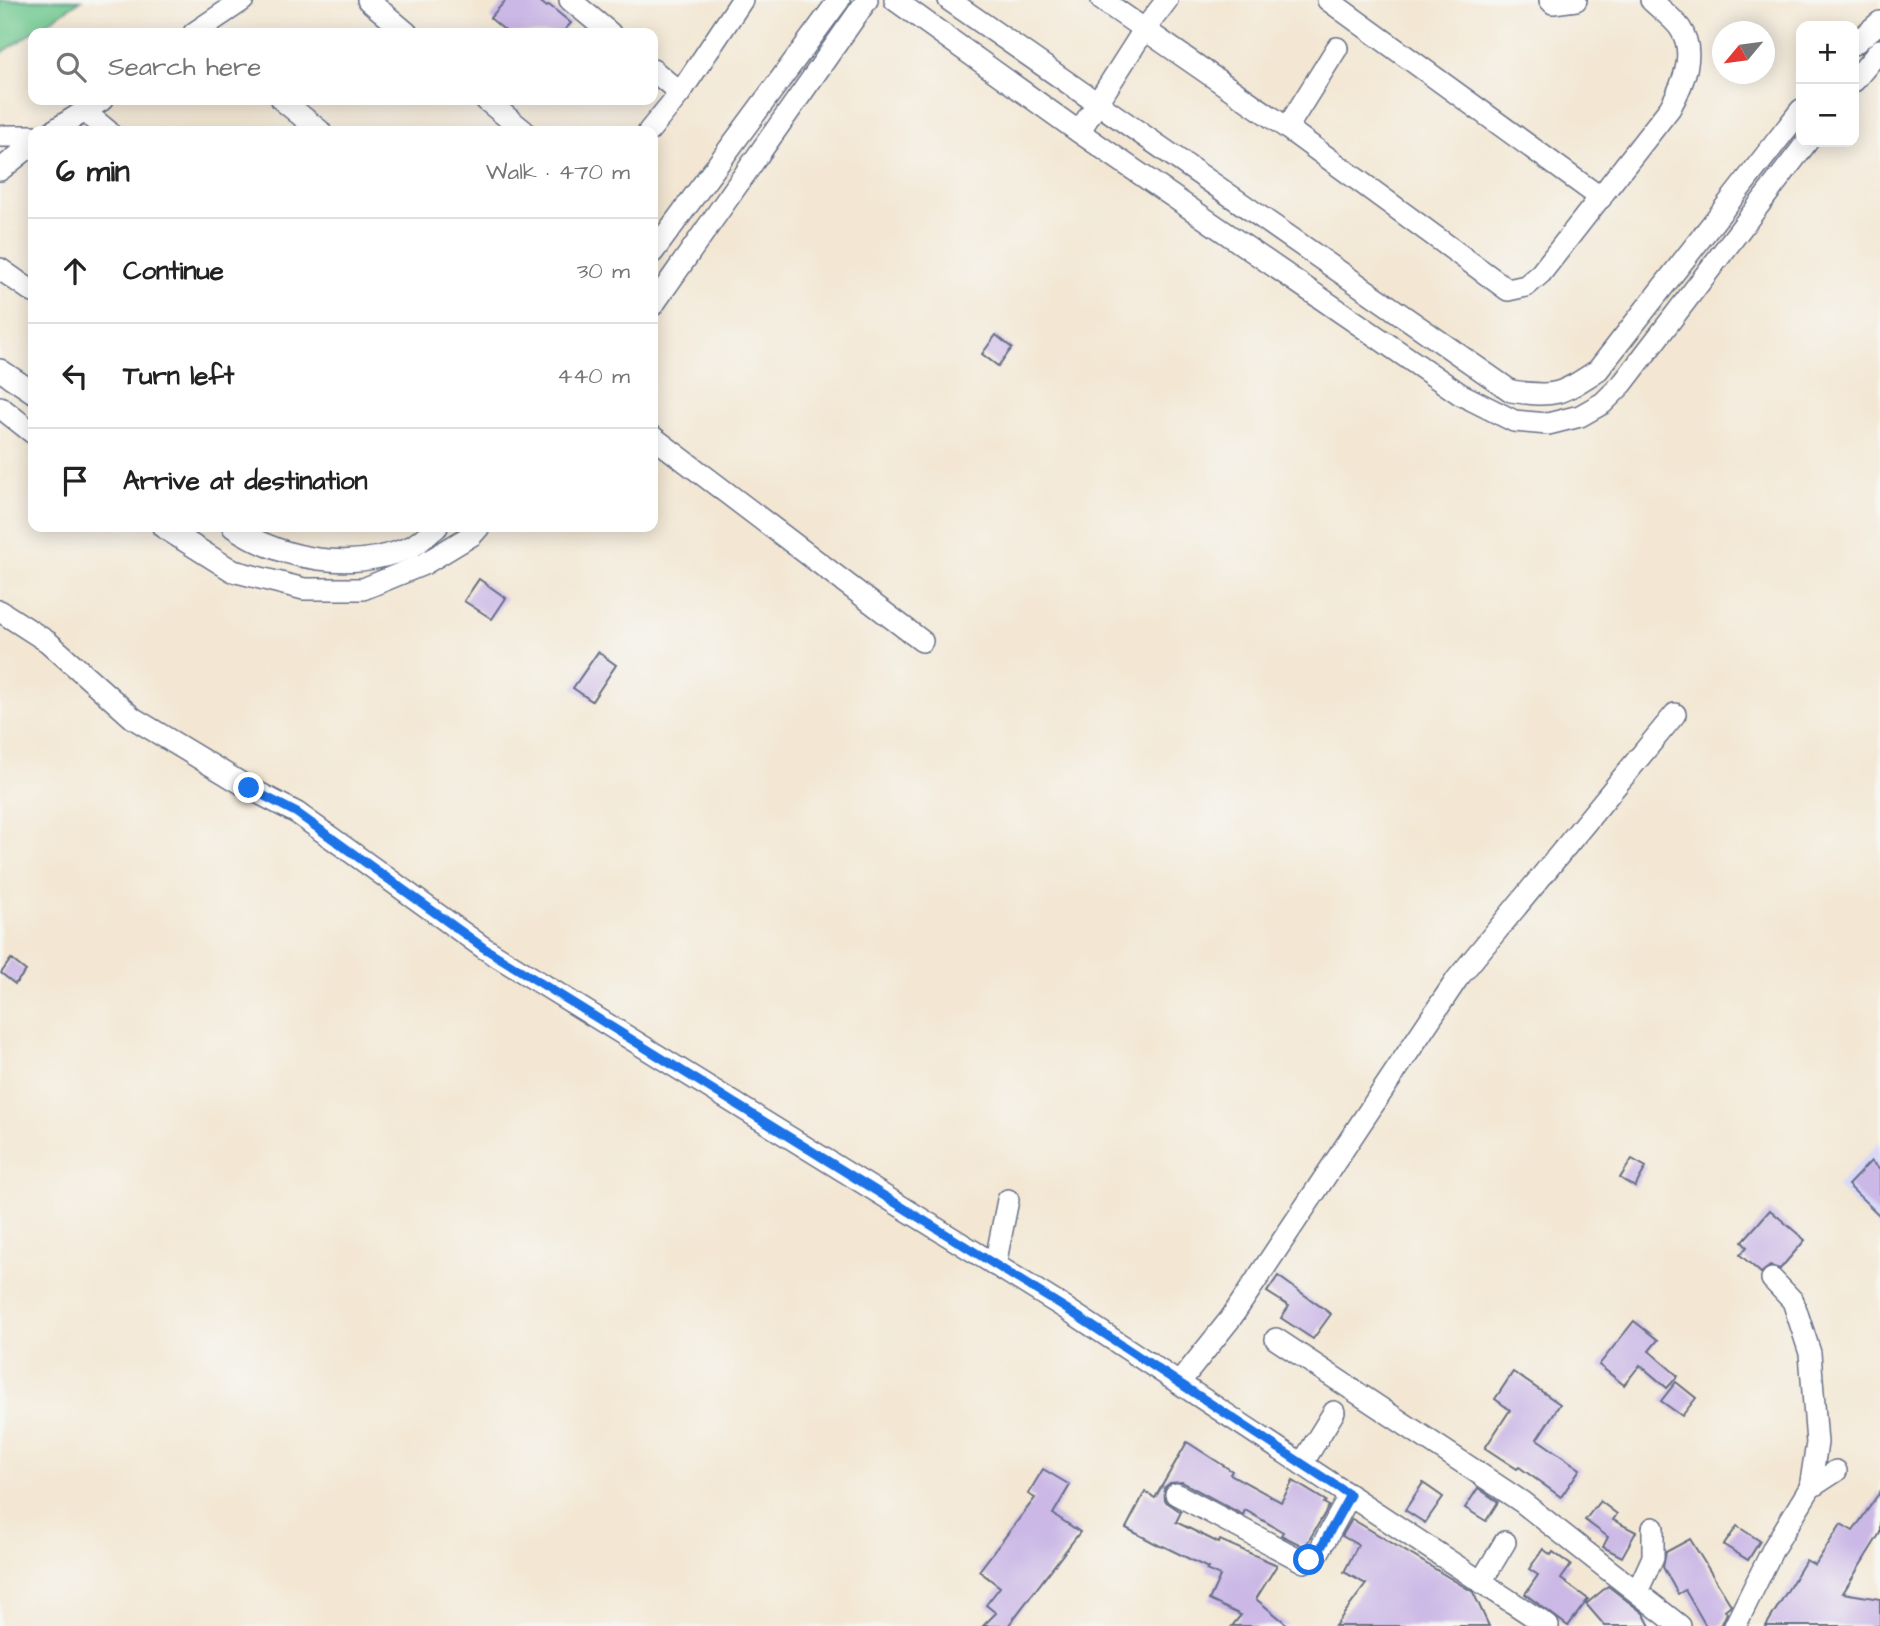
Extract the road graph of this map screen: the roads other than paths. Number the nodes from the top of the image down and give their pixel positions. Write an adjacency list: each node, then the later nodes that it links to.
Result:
1 (243, 0): 16 (street)
2 (368, 0): 17 (street)
3 (570, 0): 18 (street)
4 (742, 0): 25 (street)
5 (839, 0): 44 (street)
6 (867, 0): 47 (street)
7 (895, 0): 37 (street)
8 (949, 0): 26 (street)
9 (1102, 0): 19 (street)
10 (1167, 0): 19 (street)
11 (1328, 0): 43 (street)
12 (1550, 0): 13 (street)
13 (1576, 0)
14 (1651, 0): 43 (street)
15 (1880, 22): 20 (street)
16 (204, 28)
17 (401, 28)
18 (604, 28)
19 (1144, 30): 26 (street); 36 (street)
20 (1859, 40)
21 (1336, 48): 36 (street)
22 (1880, 50): 24 (street)
23 (658, 74): 25 (street)
24 (1859, 75)
25 (680, 93): 35 (street)
26 (1097, 102): 30 (street); 37 (street)
27 (288, 105): 33 (street)
28 (492, 105): 34 (street)
29 (94, 106): 31 (street); 32 (street)
30 (1796, 116)
31 (61, 126)
32 (105, 126)
33 (314, 126)
34 (518, 126)
35 (653, 126)
36 (1287, 128): 43 (street)
37 (1079, 132): 40 (street)
38 (0, 136): 39 (street)
39 (28, 136)
40 (1803, 147)
41 (28, 148): 42 (street)
42 (0, 170)
43 (1601, 198)
44 (658, 245)
45 (0, 269): 46 (street)
46 (28, 289)
47 (658, 297)
48 (0, 370): 49 (street)
49 (28, 389)
50 (0, 407): 51 (street)
51 (28, 429)
52 (658, 441): 58 (street)
53 (171, 532): 56 (street)
54 (240, 532): 55 (street)
55 (430, 532)
56 (474, 532)
57 (0, 611): 61 (street)
58 (922, 641)
59 (1675, 714): 64 (street)
60 (1008, 1200): 61 (street)
61 (995, 1265): 64 (street)
62 (1772, 1279): 68 (street)
63 (1276, 1339): 74 (street)
64 (1179, 1382): 66 (street)
65 (1334, 1412): 66 (street)
66 (1302, 1464): 70 (street)
67 (1836, 1471): 68 (street)
68 (1810, 1488): 77 (street)
69 (1176, 1494): 70 (street)
70 (1350, 1495): 73 (street)
71 (1653, 1528): 74 (street)
72 (1505, 1542): 73 (street)
73 (1481, 1582): 75 (street)
74 (1637, 1592): 76 (street)
75 (1548, 1626)
76 (1680, 1626)
77 (1735, 1626)

